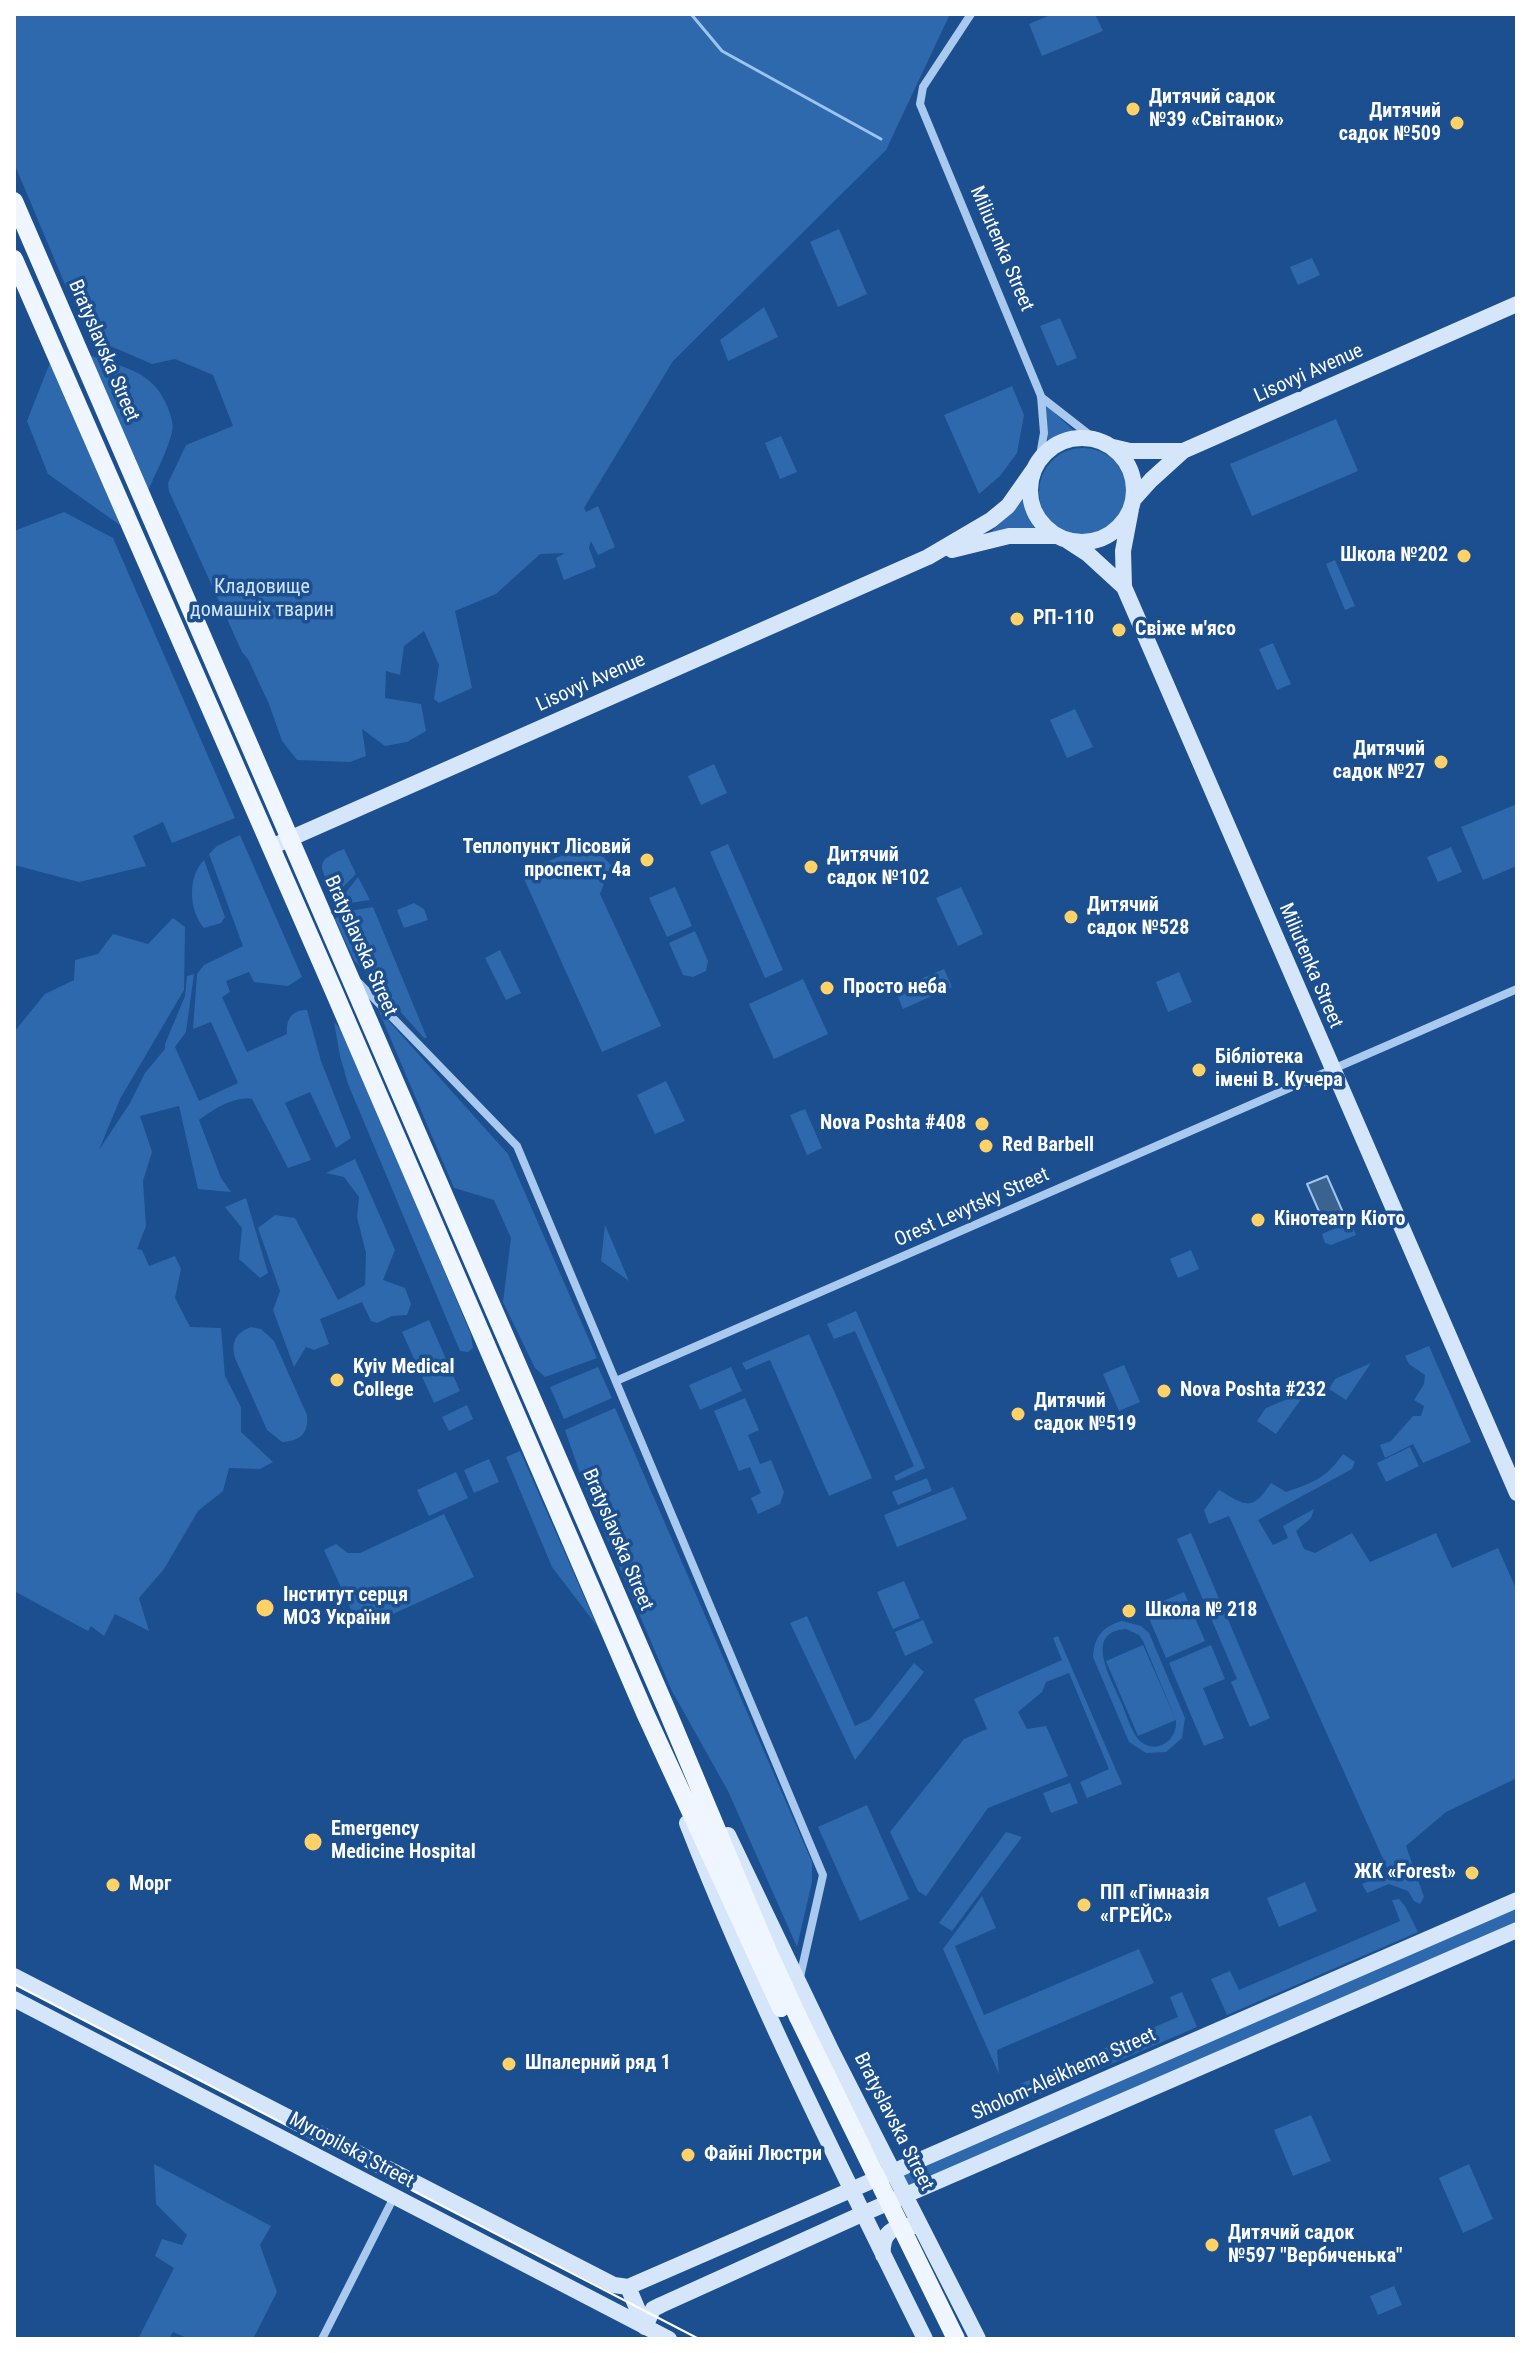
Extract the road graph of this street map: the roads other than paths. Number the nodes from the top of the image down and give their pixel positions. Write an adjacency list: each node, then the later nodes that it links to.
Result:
1 (971, 14): 5 (street, Miliutenka Street)
2 (14, 201): 13 (main road, Bratyslavska Street)
3 (14, 259): 14 (main road, Bratyslavska Street)
4 (1517, 304): 7 (street, Lisovyi Avenue)
5 (1041, 396): 6 (street, Miliutenka Street); 8 (street, Miliutenka Street)
6 (1103, 443): 7 (street, Lisovyi Avenue); 8 (street); 9 (street)
7 (1183, 451): 9 (street)
8 (1037, 465): 10 (street); 11 (street, Lisovyi Avenue)
9 (1132, 504): 10 (street); 12 (street, Miliutenka Street)
10 (1061, 538): 11 (street, Lisovyi Avenue); 12 (street, Miliutenka Street)
11 (928, 557): 13 (street, Lisovyi Avenue)
12 (1124, 587): 17 (street, Miliutenka Street)
13 (289, 839): 14 (street, Lisovyi Avenue); 15 (main road, Bratyslavska Street)
14 (271, 847): 21 (main road, Bratyslavska Street)
15 (347, 970): 18 (street); 20 (main road, Bratyslavska Street)
16 (1517, 989): 17 (street, Orest Levytsky Street)
17 (1333, 1068): 18 (street, Orest Levytsky Street); 19 (street, Miliutenka Street)
18 (616, 1381): 25 (street)
19 (1517, 1493)
20 (666, 1708): 25 (street, Bratyslavska Street); 27 (main road, Bratyslavska Street)
21 (645, 1713): 27 (main road, Bratyslavska Street); 29 (street, Bratyslavska Street)
22 (1517, 1900): 30 (street, Sholom-Aleikhema Street)
23 (1517, 1930): 32 (street)
24 (14, 1976): 37 (street, Myropilska Street)
25 (799, 1982): 28 (street, Bratyslavska Street)
26 (14, 1999): 33 (street, Myropilska Street)
27 (793, 2019): 42 (main road, Bratyslavska Street); 43 (main road, Bratyslavska Street, bridge)
28 (875, 2135): 29 (street); 30 (street, Bratyslavska Street)
29 (835, 2157): 31 (street, Bratyslavska Street)
30 (894, 2172): 31 (street, Sholom-Aleikhema Street); 32 (street, Bratyslavska Street)
31 (852, 2191): 34 (street, Bratyslavska Street); 37 (street, Sholom-Aleikhema Street)
32 (906, 2196): 34 (street); 35 (street, Bratyslavska Street)
33 (394, 2197): 38 (street, Myropilska Street); 39 (street)
34 (862, 2214): 36 (street, Bratyslavska Street); 38 (street)
35 (923, 2229): 36 (street); 44 (street, Bratyslavska Street)
36 (883, 2255): 41 (street, Bratyslavska Street)
37 (628, 2287): 38 (street)
38 (643, 2333): 40 (street, Myropilska Street)
39 (322, 2339)
40 (669, 2339)
41 (925, 2339)
42 (944, 2339)
43 (956, 2339)
44 (978, 2339)

